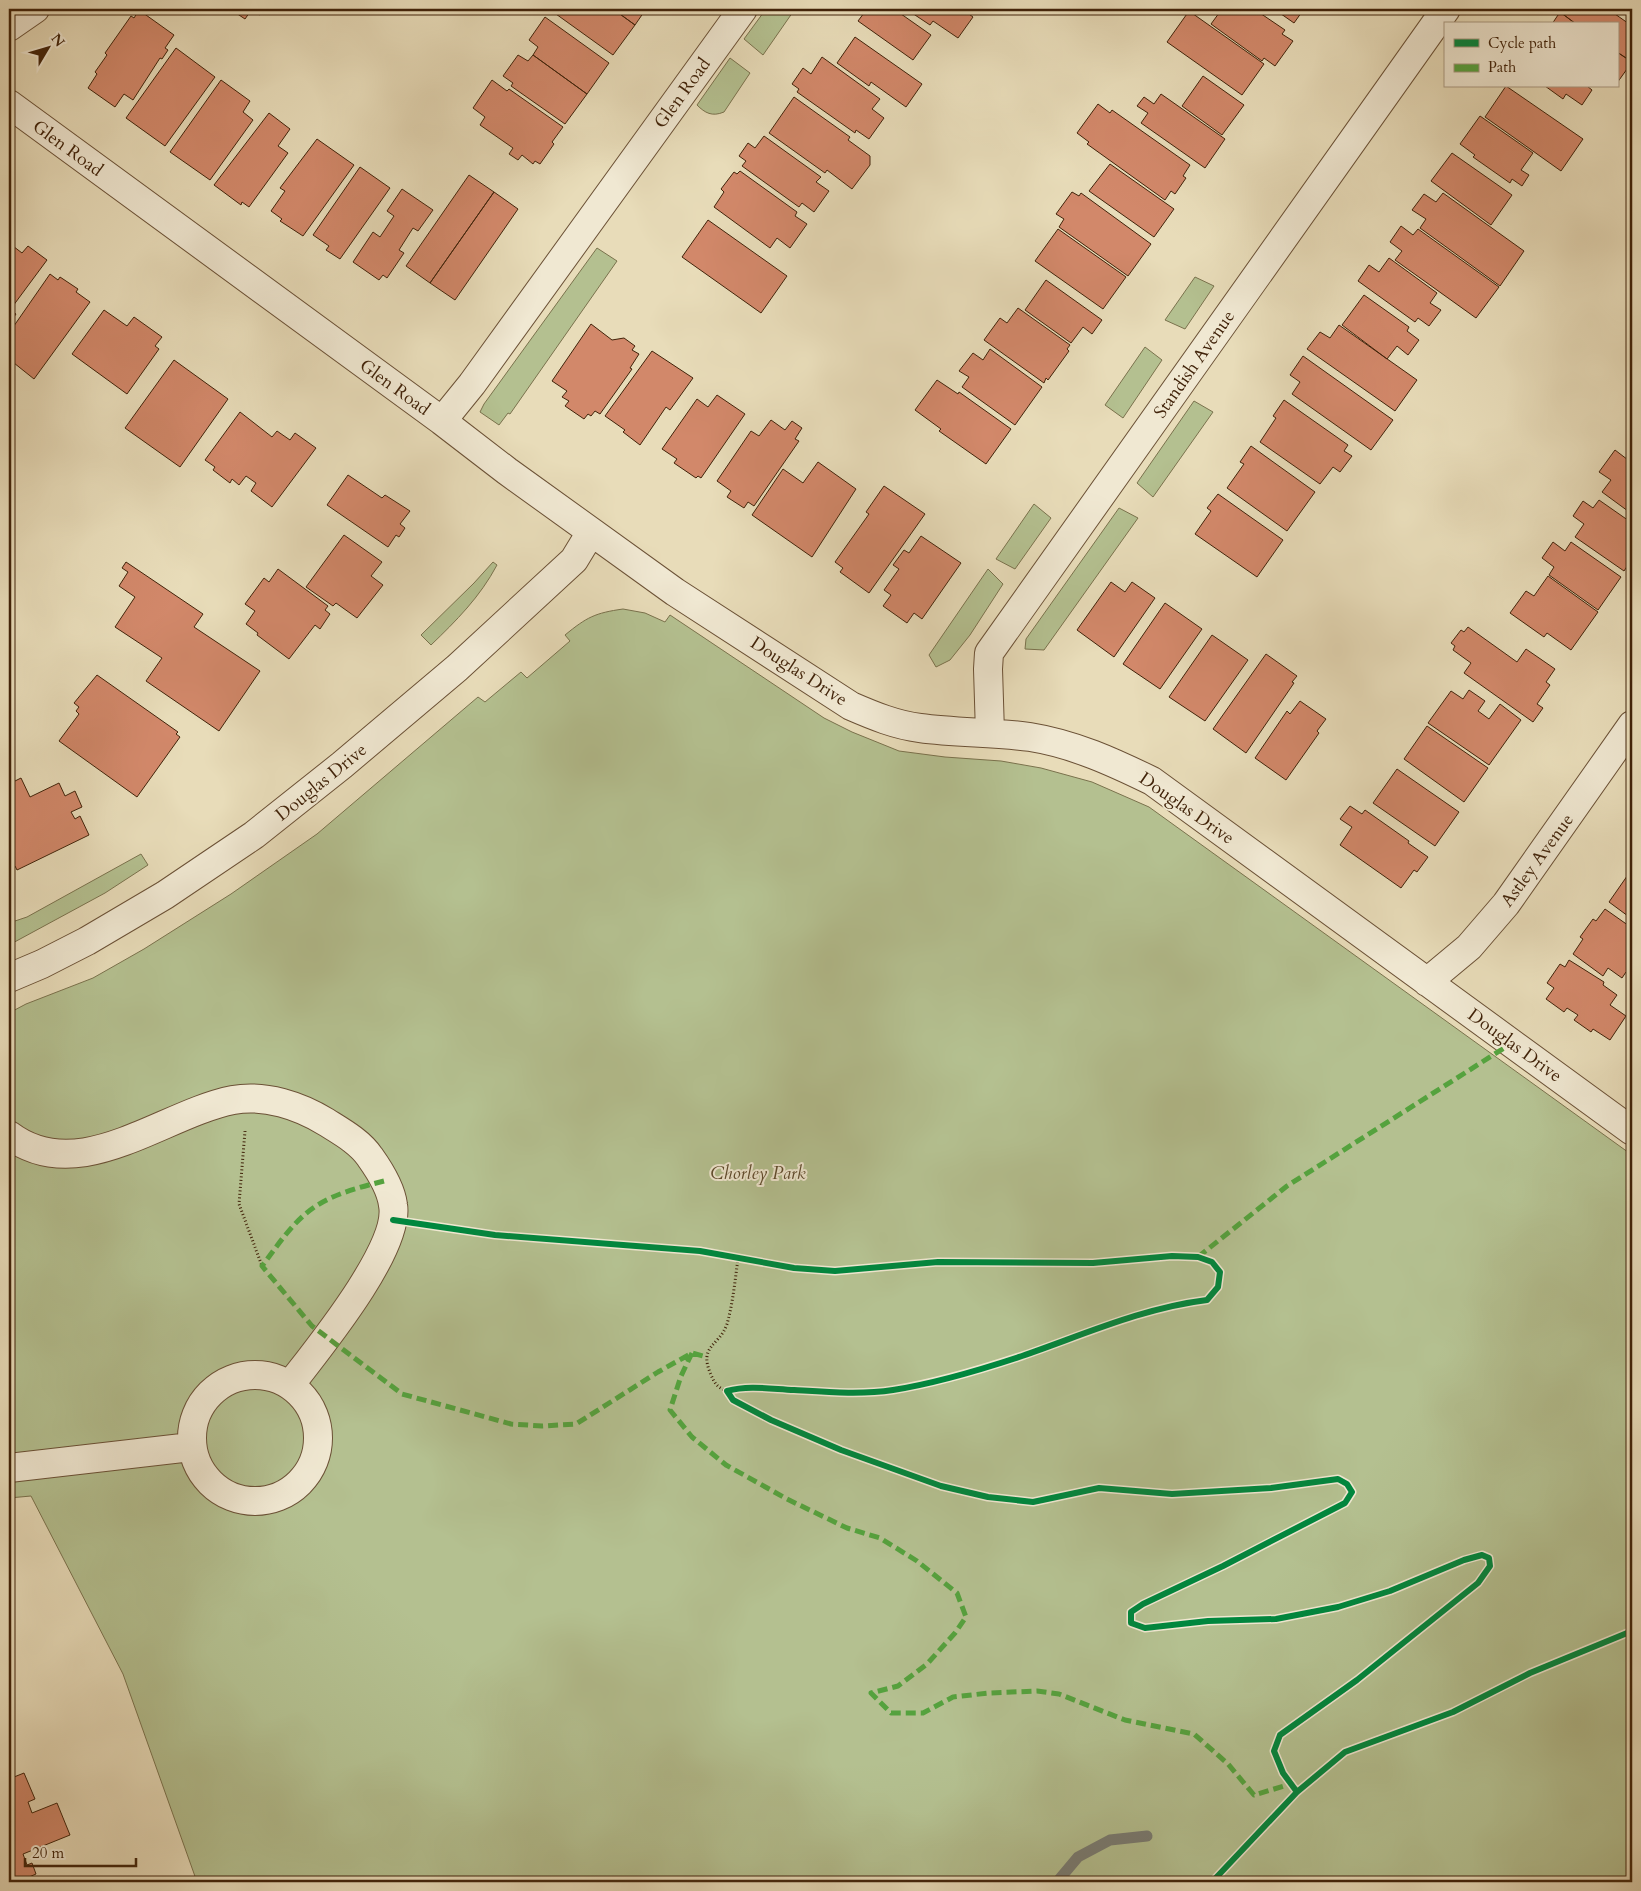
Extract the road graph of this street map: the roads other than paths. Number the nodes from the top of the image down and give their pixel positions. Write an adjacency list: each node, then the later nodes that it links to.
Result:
1 (35, 9): 4 (street)
2 (743, 9): 6 (street, Glen Road)
3 (1446, 9): 9 (street, Standish Avenue)
4 (9, 27)
5 (9, 104): 6 (street, Glen Road)
6 (442, 422): 7 (street, Douglas Drive)
7 (591, 532): 9 (street, Douglas Drive); 10 (street, Douglas Drive)
8 (1632, 725): 11 (street, Astley Avenue)
9 (990, 733): 11 (street, Douglas Drive)
10 (9, 978)
11 (1427, 982): 12 (street, Douglas Drive)
12 (1632, 1131)
13 (9, 1135): 14 (street)
14 (290, 1385): 15 (street); 15 (street)
15 (191, 1446): 16 (street)
16 (9, 1468)

